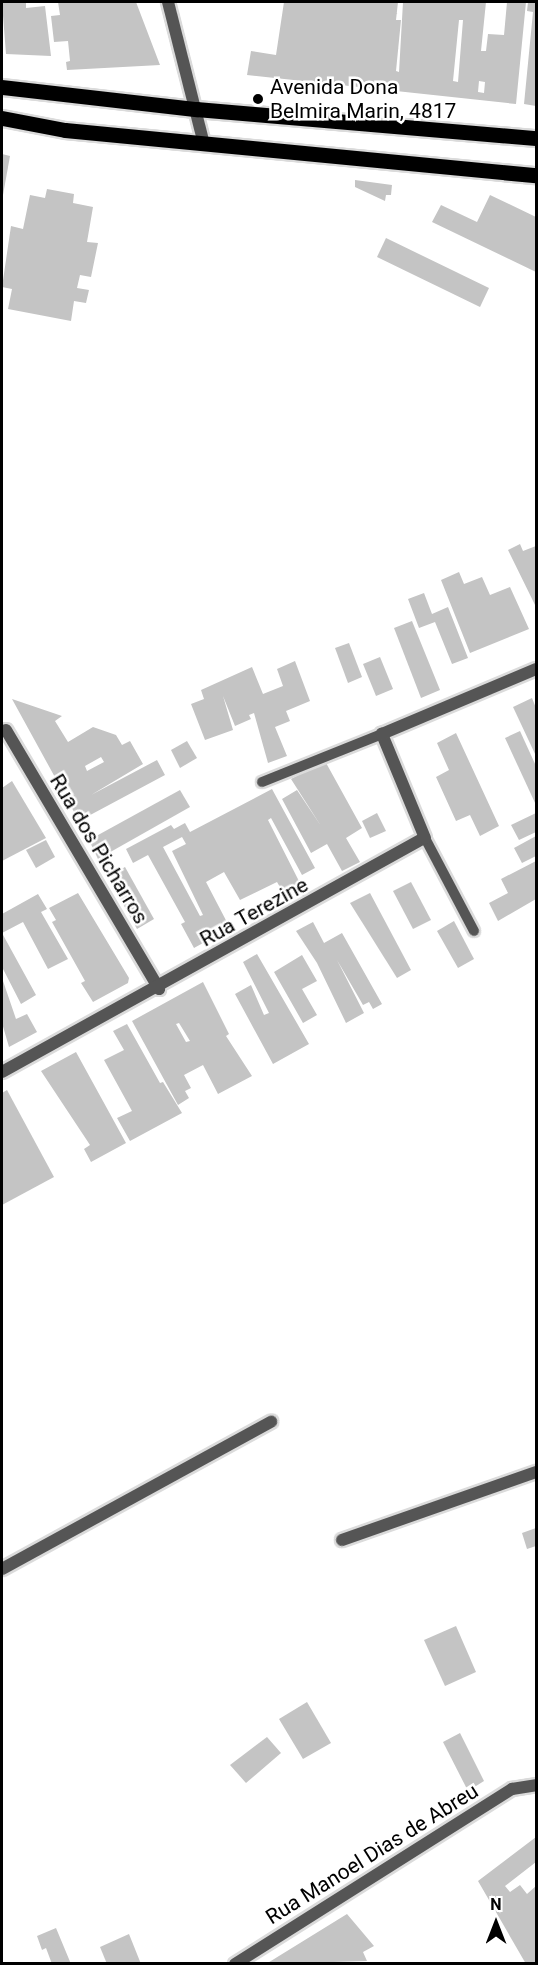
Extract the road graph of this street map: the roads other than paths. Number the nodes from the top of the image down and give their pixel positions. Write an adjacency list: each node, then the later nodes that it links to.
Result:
1 (168, 2): 3 (street)
2 (2, 87): 3 (main road)
3 (196, 110): 5 (main road); 6 (street)
4 (2, 118): 6 (main road)
5 (537, 138)
6 (204, 144): 7 (main road)
7 (537, 175)
8 (537, 669): 10 (street)
9 (6, 730): 14 (street, Rua dos Picharros)
10 (382, 734): 11 (lane); 12 (street)
11 (262, 782)
12 (425, 838): 13 (lane); 14 (street, Rua Terezine)
13 (474, 931)
14 (159, 989): 15 (street, Rua Terezine)
15 (2, 1072)
16 (272, 1422): 19 (street)
17 (537, 1472): 18 (street)
18 (342, 1540)
19 (2, 1569)
20 (534, 1784): 21 (street, Rua Manoel Dias de Abreu)
21 (236, 1963)

